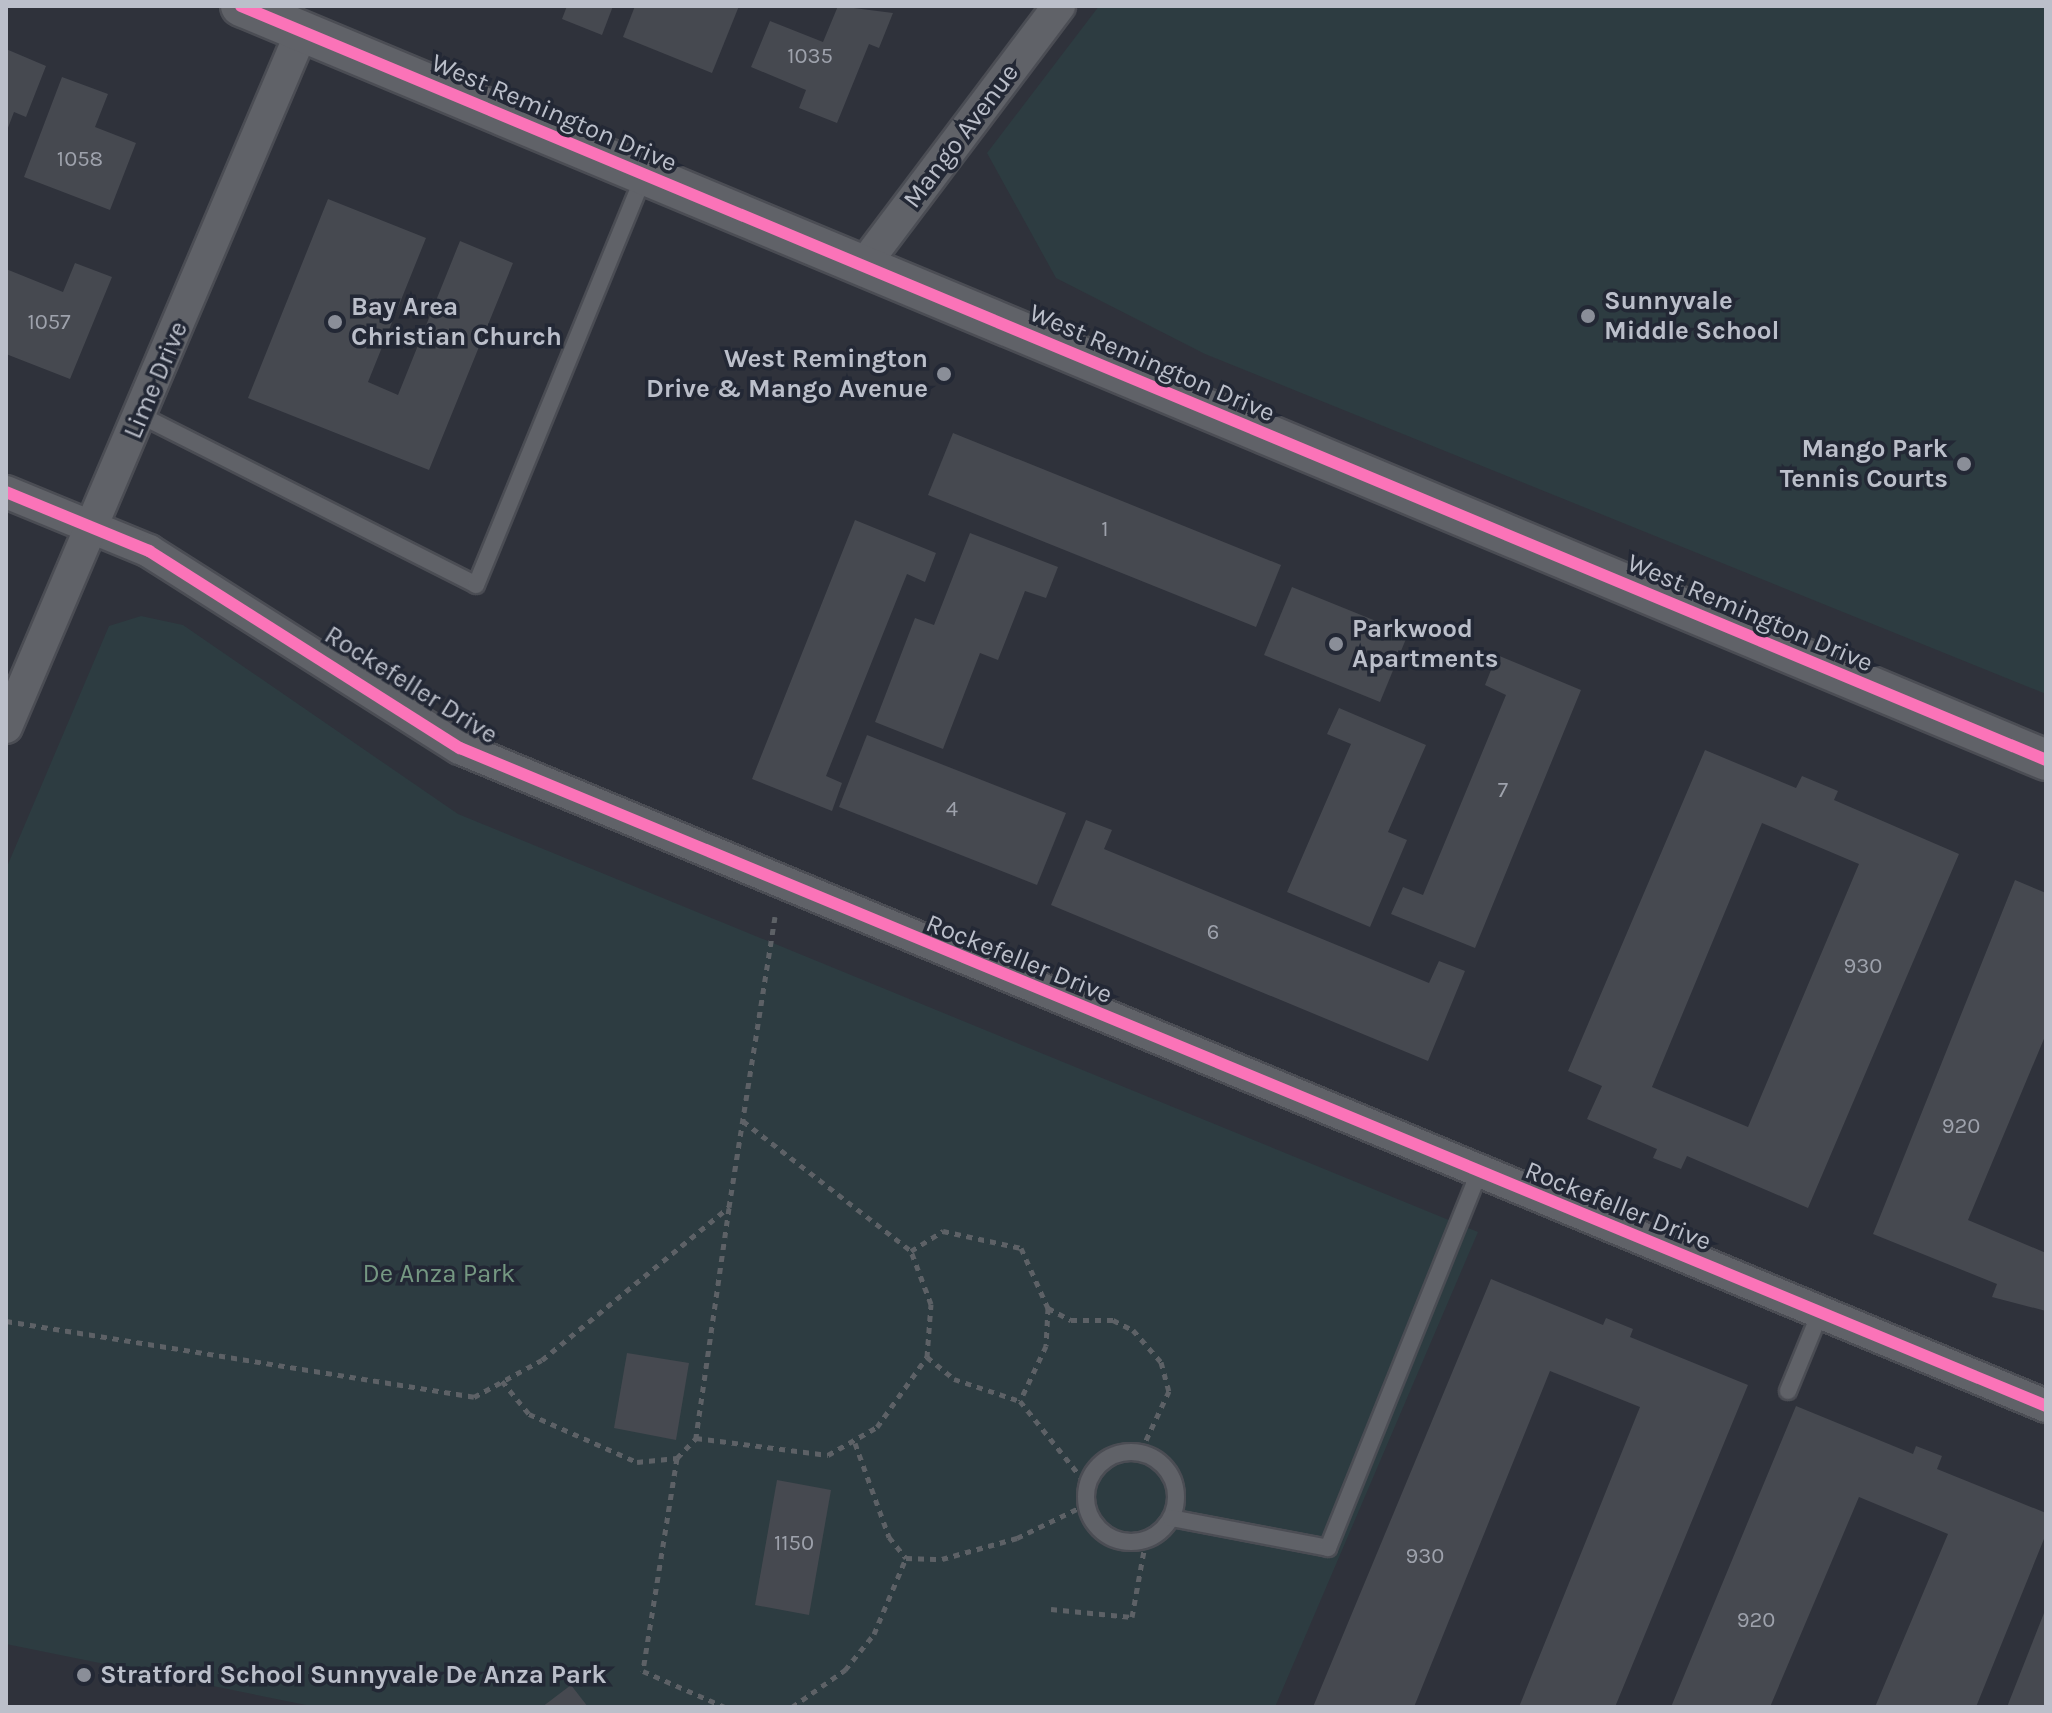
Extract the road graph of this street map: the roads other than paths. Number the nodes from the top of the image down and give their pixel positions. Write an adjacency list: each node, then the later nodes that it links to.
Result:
1 (241, 6): 3 (street, West Remington Drive)
2 (1059, 6): 5 (street, Mango Avenue)
3 (302, 31): 4 (street, West Remington Drive); 6 (street, Lime Drive)
4 (644, 175): 5 (street, West Remington Drive); 6 (lane)
5 (863, 266): 10 (street, West Remington Drive)
6 (142, 416): 8 (street, Lime Drive)
7 (6, 492): 8 (street, Rockefeller Drive)
8 (92, 528): 9 (street, Lime Drive); 11 (street, Rockefeller Drive)
9 (6, 727)
10 (2046, 760)
11 (1479, 1173): 12 (street, Rockefeller Drive); 15 (lane)
12 (1820, 1313): 13 (lane); 14 (street, Rockefeller Drive)
13 (1788, 1391)
14 (2046, 1406)
15 (1171, 1518): 15 (lane)

